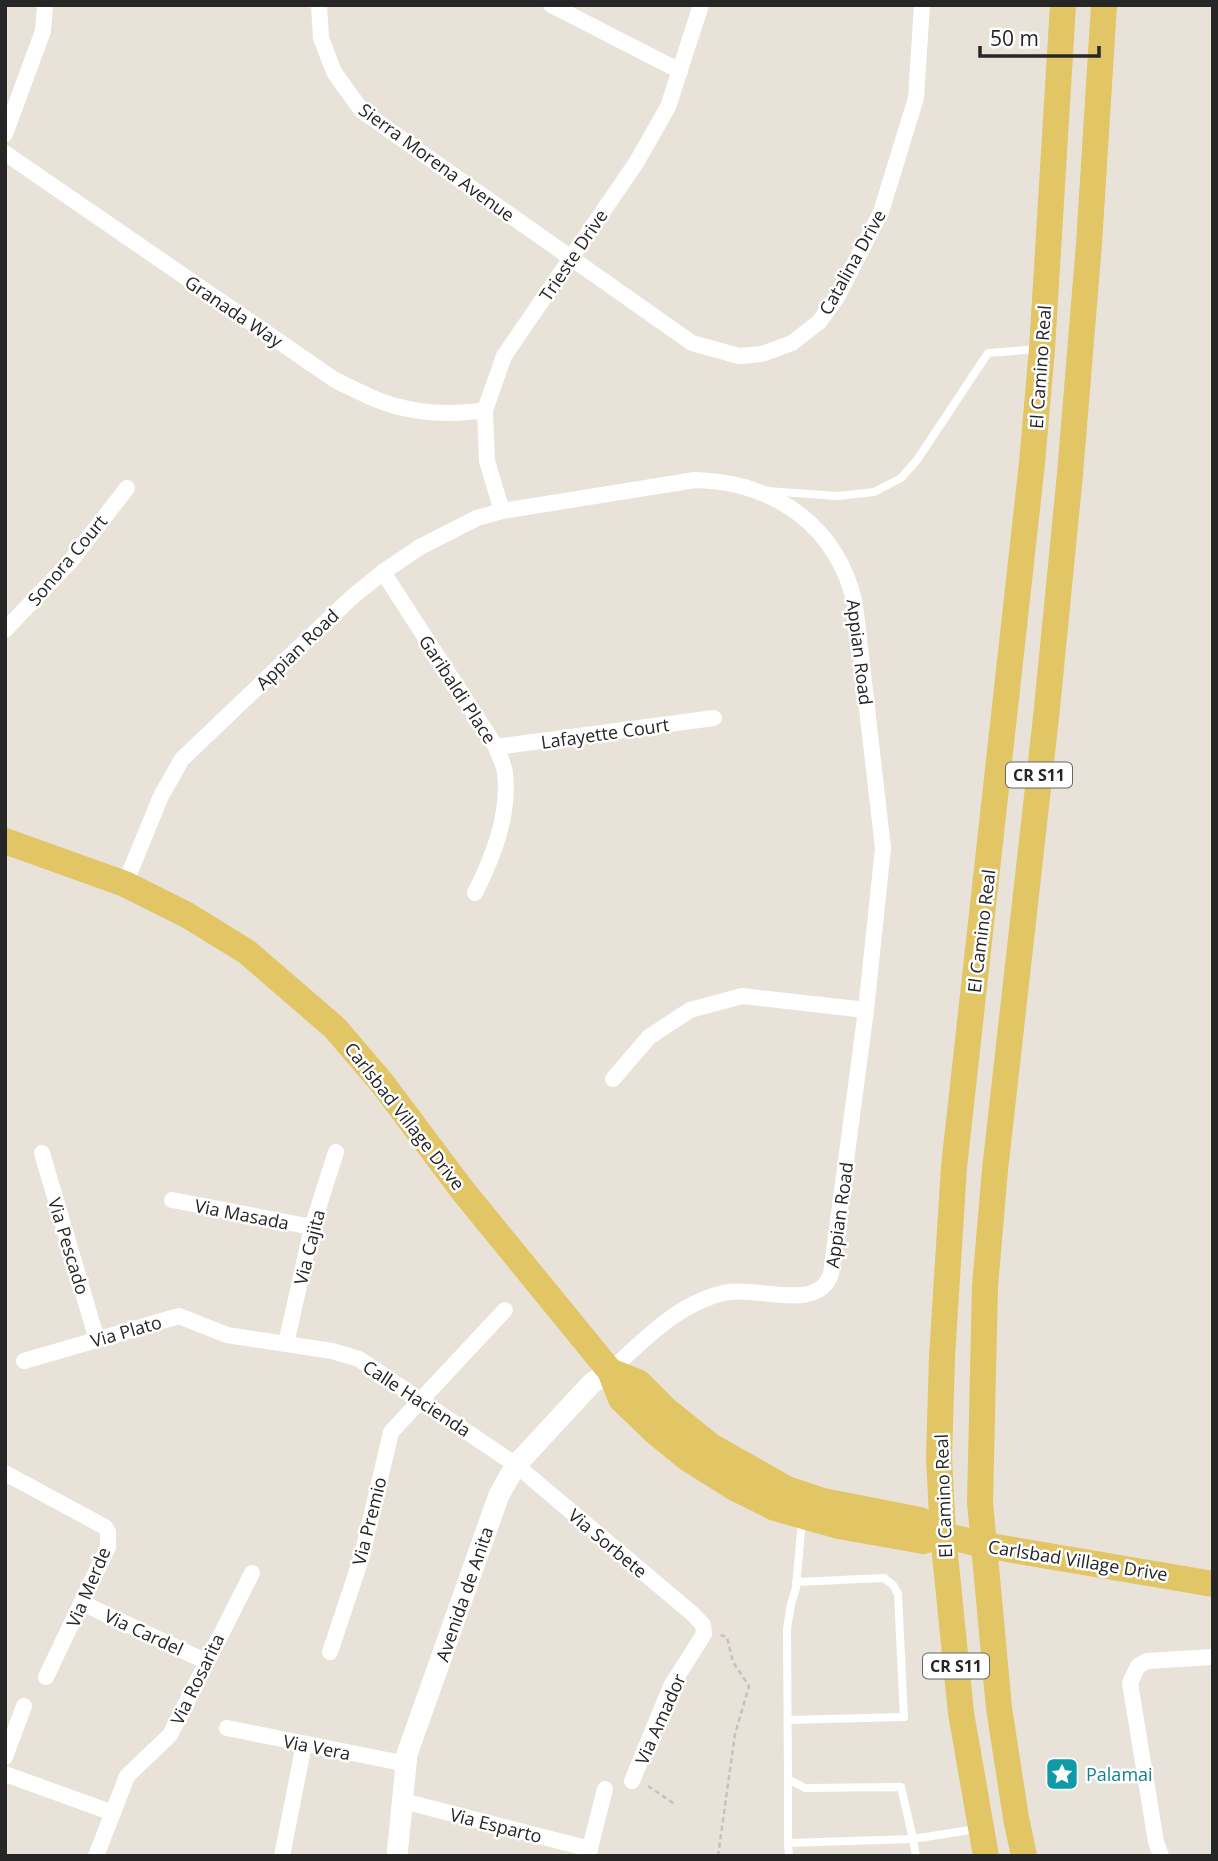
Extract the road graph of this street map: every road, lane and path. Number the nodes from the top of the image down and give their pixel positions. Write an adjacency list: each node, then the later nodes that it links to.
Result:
1 (45, 5): 9 (street)
2 (319, 5): 11 (street, Sierra Morena Avenue)
3 (551, 5): 8 (street)
4 (701, 5): 8 (street, Trieste Drive)
5 (922, 5): 11 (street, Catalina Drive)
6 (1062, 5): 12 (main road, El Camino Real / CR S11)
7 (1104, 5): 41 (main road, El Camino Real / CR S11)
8 (680, 71): 11 (street, Trieste Drive)
9 (5, 134)
10 (5, 153): 13 (street, Granada Way)
11 (571, 259): 13 (street, Trieste Drive)
12 (1042, 349): 15 (lane); 40 (main road, El Camino Real / CR S11)
13 (485, 410): 16 (street, Trieste Drive)
14 (127, 488): 18 (street, Sonora Court)
15 (755, 490): 16 (street, Appian Road); 24 (street, Appian Road)
16 (502, 512): 17 (street, Appian Road)
17 (383, 572): 20 (street, Garibaldi Place); 22 (street, Appian Road)
18 (5, 630)
19 (714, 718): 20 (street, Lafayette Court)
20 (496, 747): 23 (street, Garibaldi Place)
21 (5, 841): 22 (main road, Carlsbad Village Drive)
22 (125, 884): 35 (main road, Carlsbad Village Drive)
23 (475, 893)
24 (866, 1010): 25 (street); 35 (street, Appian Road)
25 (613, 1079)
26 (336, 1152): 29 (street, Via Cajita)
27 (42, 1153): 32 (street, Via Pescado)
28 (172, 1200): 29 (street, Via Masada)
29 (312, 1227): 33 (street, Via Cajita)
30 (505, 1310): 36 (street, Via Premio)
31 (227, 1335): 32 (street, Via Plato); 33 (street, Calle Hacienda)
32 (97, 1339): 34 (street, Via Plato)
33 (286, 1344): 36 (street, Calle Hacienda)
34 (24, 1361)
35 (610, 1371): 37 (street, Avenida de Anita); 39 (main road, Carlsbad Village Drive); 40 (main road, Carlsbad Village Drive)
36 (422, 1399): 37 (street, Calle Hacienda); 47 (street, Via Premio)
37 (516, 1465): 46 (street, Via Sorbete); 56 (street, Avenida de Anita)
38 (5, 1473): 45 (street, Via Merde)
39 (802, 1517): 40 (main road, Carlsbad Village Drive); 43 (lane)
40 (943, 1535): 41 (main road, Carlsbad Village Drive); 63 (main road, El Camino Real / CR S11)
41 (984, 1545): 44 (main road, Carlsbad Village Drive); 74 (main road, El Camino Real / CR S11)
42 (252, 1573): 49 (street, Via Rosarita)
43 (796, 1582): 52 (lane); 52 (lane)
44 (1213, 1584)
45 (82, 1604): 49 (street, Via Cardel); 50 (street, Via Merde)
46 (702, 1625): 59 (street, Via Amador); 70 (path)
47 (330, 1652)
48 (1213, 1657): 75 (street)
49 (205, 1661): 62 (street, Via Rosarita)
50 (46, 1677)
51 (24, 1706): 55 (street)
52 (788, 1720): 58 (lane)
53 (227, 1728): 54 (street, Via Vera)
54 (304, 1744): 56 (street, Via Vera); 68 (street)
55 (5, 1757)
56 (407, 1764): 61 (street, Avenida de Anita)
57 (5, 1774): 62 (street)
58 (788, 1779): 64 (lane); 65 (lane)
59 (632, 1782)
60 (605, 1789): 66 (street)
61 (403, 1801): 66 (street, Via Esparto); 69 (street, Avenida de Anita)
62 (113, 1813): 67 (street, Via Rosarita)
63 (980, 1829): 64 (lane); 73 (main road, El Camino Real / CR S11)
64 (913, 1839): 65 (lane); 72 (lane)
65 (789, 1843): 71 (lane)
66 (589, 1852)
67 (96, 1856)
68 (282, 1856)
69 (397, 1856)
70 (718, 1856)
71 (789, 1856)
72 (916, 1856)
73 (986, 1856)
74 (1024, 1856)
75 (1161, 1856)

